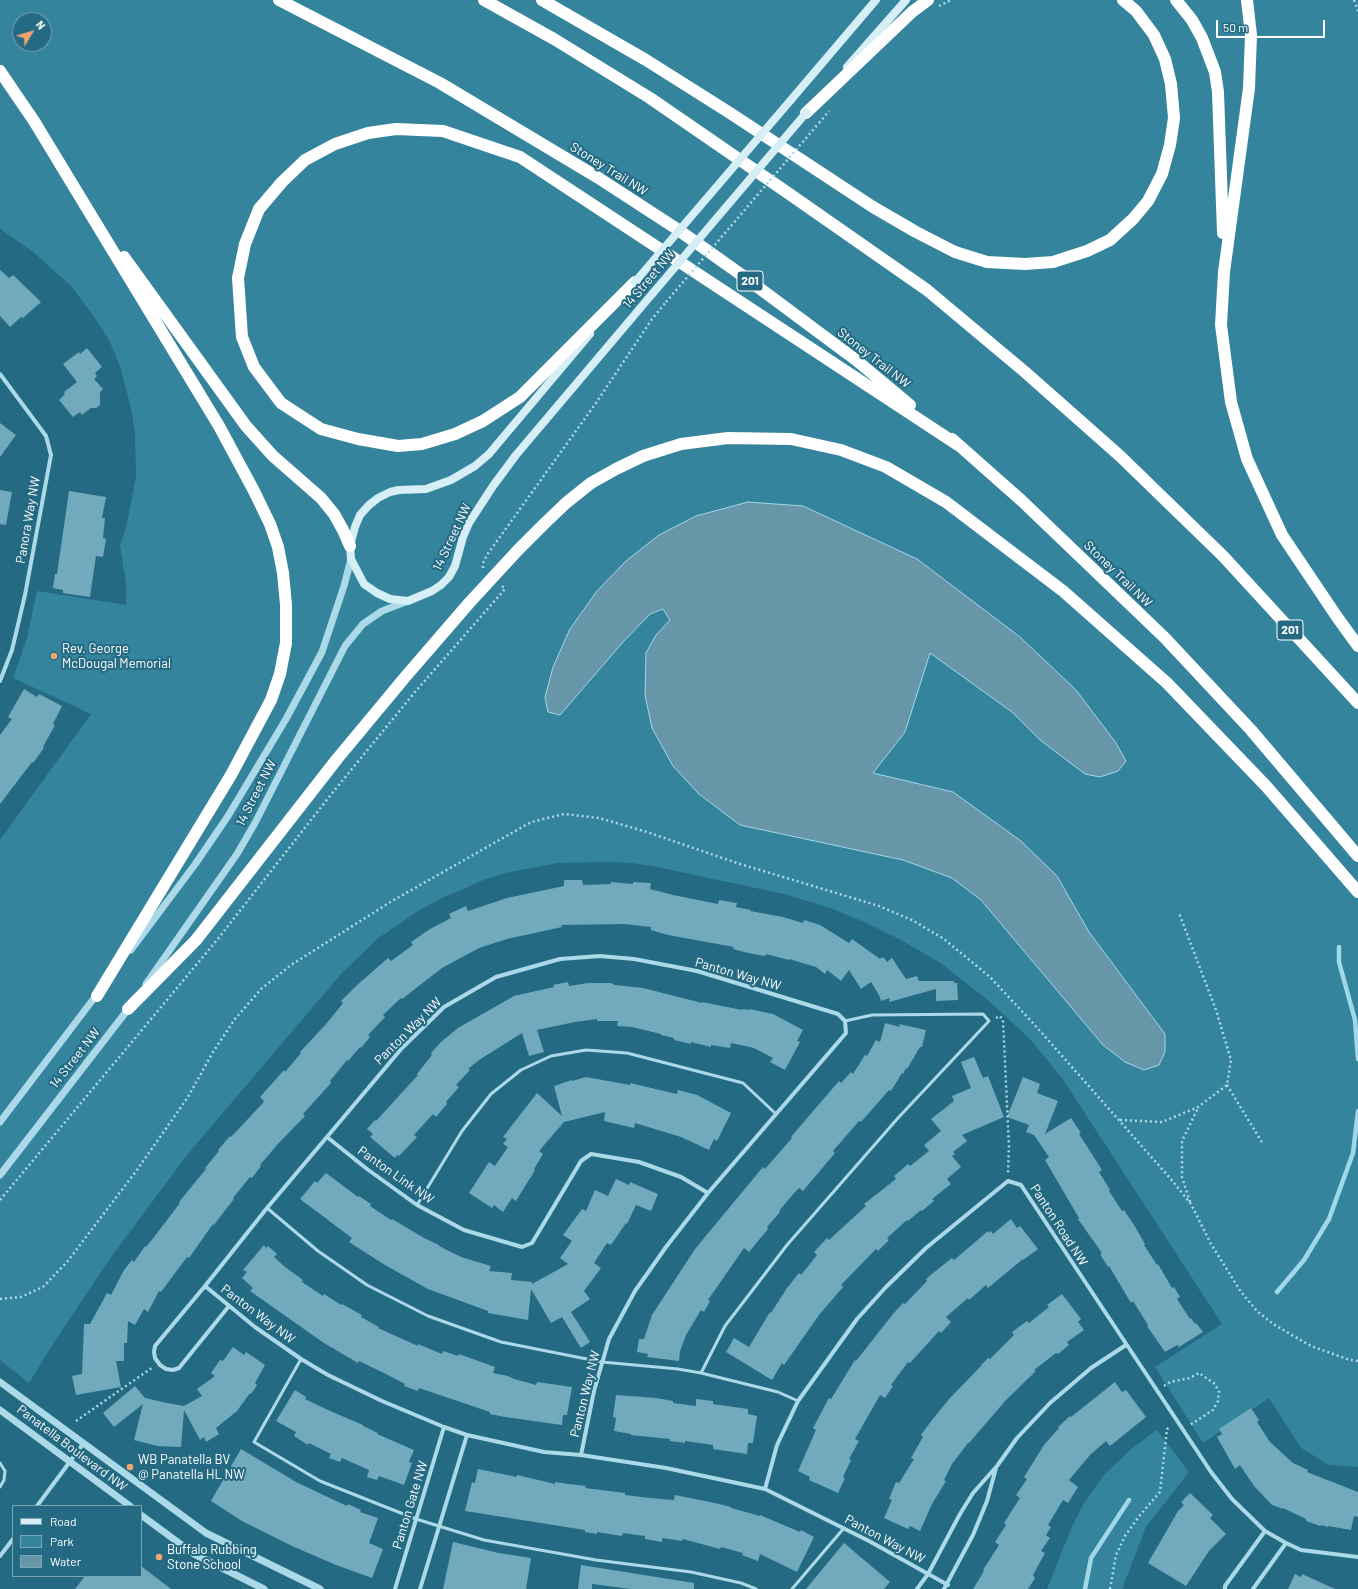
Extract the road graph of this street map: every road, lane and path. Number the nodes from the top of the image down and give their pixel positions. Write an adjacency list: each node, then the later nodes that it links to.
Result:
1 (280, 0): 20 (highway, Stoney Trail NW / 201)
2 (484, 0): 26 (highway, 201)
3 (542, 0): 7 (highway)
4 (876, 0): 17 (main road, 14 Street NW, bridge)
5 (906, 0): 13 (main road, 14 Street NW)
6 (928, 0): 13 (highway)
7 (1123, 0)
8 (1176, 0): 16 (highway)
9 (1247, 0): 16 (highway)
10 (1354, 0): 11 (path)
11 (1358, 11)
12 (0, 71): 15 (highway)
13 (806, 113): 23 (main road, 14 Street NW, bridge)
14 (819, 123): 18 (path, bridge)
15 (76, 190): 21 (highway); 30 (highway)
16 (1224, 272): 24 (highway)
17 (634, 282): 20 (highway); 21 (main road, 14 Street NW)
18 (666, 302)
19 (0, 374): 25 (street, Panora Way NW)
20 (958, 445): 27 (highway, Stoney Trail NW / 201)
21 (350, 546): 22 (main road, 14 Street NW)
22 (351, 559): 23 (main road); 30 (street, 14 Street NW)
23 (408, 601): 31 (street, 14 Street NW)
24 (1358, 646)
25 (0, 681)
26 (1358, 703)
27 (1358, 856)
28 (1358, 892): 31 (highway)
29 (1178, 913): 34 (path)
30 (97, 996): 38 (street, 14 Street NW)
31 (128, 1009): 41 (street, 14 Street NW)
32 (845, 1021): 33 (lane); 36 (street, Panton Way NW); 39 (street, Panton Way NW)
33 (989, 1021): 42 (path); 55 (lane)
34 (1227, 1085): 35 (path); 40 (path)
35 (1198, 1107): 37 (path); 44 (path)
36 (776, 1114): 43 (street, Panton Way NW); 45 (lane)
37 (1120, 1120): 44 (path); 48 (path)
38 (0, 1122)
39 (327, 1137): 45 (street, Panton Link NW); 46 (street, Panton Way NW)
40 (1262, 1144)
41 (0, 1175)
42 (1008, 1181): 50 (street, Panton Road NW); 58 (street)
43 (708, 1193): 45 (street, Panton Link NW); 53 (street, Panton Way NW)
44 (1191, 1204): 52 (path)
45 (417, 1205)
46 (267, 1208): 47 (street, Panton Way NW); 53 (lane)
47 (205, 1286): 49 (street, Panton Way NW); 54 (street)
48 (0, 1299)
49 (229, 1306): 51 (street, Panton Way NW); 54 (street)
50 (1126, 1345): 57 (street, Panton Road NW); 69 (street)
51 (301, 1359): 62 (street, Panton Way NW); 75 (lane)
52 (1358, 1361)
53 (602, 1362): 55 (lane); 66 (street, Panton Way NW)
54 (158, 1363): 60 (path)
55 (701, 1373): 58 (lane)
56 (0, 1382): 65 (street, Panatella Boulevard NW)
57 (1156, 1390): 61 (street, Panton Road NW); 63 (path)
58 (798, 1400): 71 (street)
59 (0, 1410): 67 (street, Panatella Boulevard NW)
60 (76, 1421)
61 (1177, 1422): 63 (street, Panton Road NW); 93 (path)
62 (444, 1427): 64 (street, Panton Way NW); 75 (street, Panton Gate NW)
63 (1182, 1430): 78 (street, Panton Road NW)
64 (467, 1435): 66 (street, Panton Way NW); 76 (street)
65 (83, 1444): 67 (street); 86 (street, Panatella Boulevard NW)
66 (581, 1455): 71 (street, Panton Way NW)
67 (70, 1462): 72 (street); 73 (street, Panatella Boulevard NW)
68 (0, 1463): 70 (lane)
69 (997, 1466): 83 (street); 84 (street)
70 (0, 1487)
71 (765, 1489): 77 (street, Panton Way NW)
72 (38, 1505)
73 (129, 1505)
74 (142, 1515): 85 (street)
75 (416, 1519): 76 (lane); 87 (street, Panton Gate NW)
76 (439, 1526): 88 (street); 89 (lane)
77 (844, 1528): 83 (street, Panton Way NW); 90 (lane)
78 (1265, 1531): 80 (street, Panton Road NW); 94 (street)
79 (12, 1539): 81 (street)
80 (1286, 1543): 82 (street, Panton Road NW); 95 (street)
81 (0, 1556)
82 (1358, 1557)
83 (928, 1574): 84 (street, Panton Way NW); 91 (street)
84 (948, 1584): 92 (street)
85 (264, 1589)
86 (320, 1589)
87 (395, 1589)
88 (420, 1589)
89 (756, 1589)
90 (792, 1589)
91 (917, 1589)
92 (944, 1589)
93 (1110, 1589)
94 (1225, 1589)
95 (1254, 1589)

